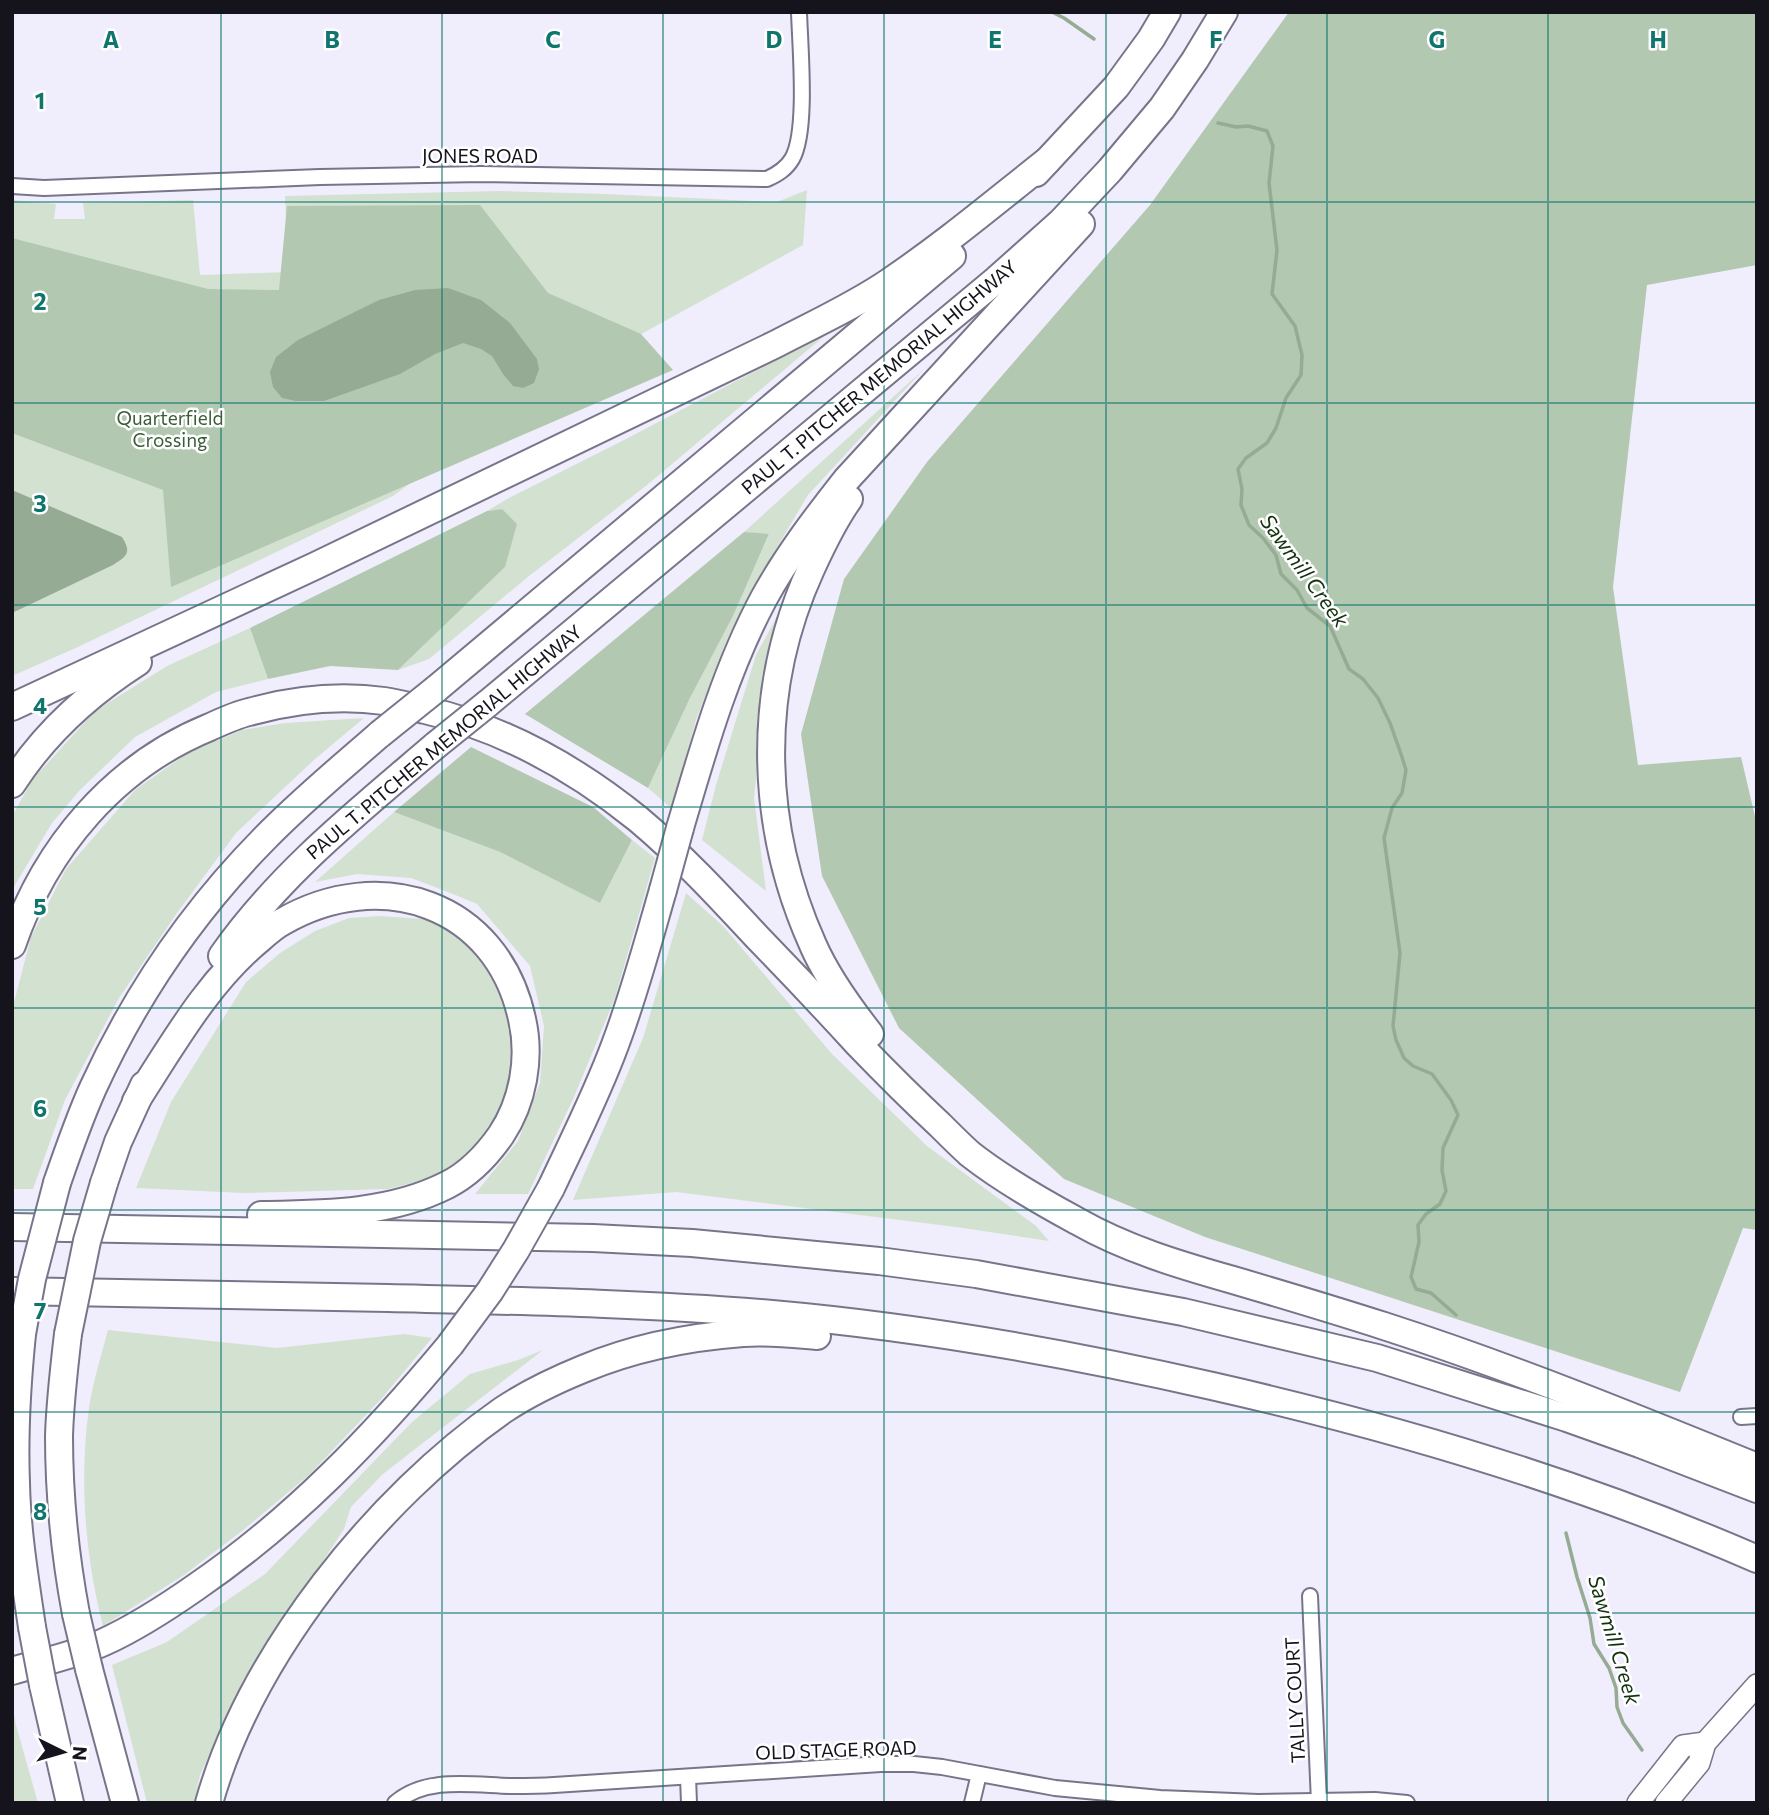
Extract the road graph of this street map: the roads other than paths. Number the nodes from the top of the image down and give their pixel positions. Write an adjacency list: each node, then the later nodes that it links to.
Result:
1 (799, 12): 5 (street, JONES ROAD)
2 (1167, 12): 4 (highway)
3 (1223, 15): 6 (highway); 11 (highway, PAUL T. PITCHER MEMORIAL HIGHWAY, bridge)
4 (1046, 161): 7 (highway); 26 (highway, bridge)
5 (12, 186)
6 (930, 388): 12 (highway); 27 (highway, bridge)
7 (315, 566): 8 (highway); 9 (highway)
8 (12, 707)
9 (12, 784)
10 (12, 945): 12 (highway)
11 (136, 1101): 13 (highway); 35 (highway, PAUL T. PITCHER MEMORIAL HIGHWAY, bridge)
12 (970, 1153): 21 (highway)
13 (12, 1220)
14 (12, 1227): 22 (highway)
15 (12, 1292): 16 (highway)
16 (205, 1295): 17 (highway); 18 (highway)
17 (12, 1301)
18 (1039, 1350): 23 (highway); 36 (highway)
19 (1757, 1416): 20 (street)
20 (1741, 1417)
21 (1757, 1467)
22 (1757, 1489)
23 (1757, 1559)
24 (12, 1574): 26 (highway)
25 (1310, 1595): 33 (street, TALLY COURT)
26 (29, 1628): 34 (highway, bridge)
27 (12, 1671)
28 (1757, 1685): 29 (street)
29 (1705, 1743): 41 (street); 42 (street)
30 (979, 1774): 31 (street, OLD STAGE ROAD); 32 (street, OLD STAGE ROAD); 39 (street)
31 (688, 1777): 37 (street, OLD STAGE ROAD); 38 (street)
32 (1160, 1801): 33 (street, OLD STAGE ROAD)
33 (1319, 1802): 40 (street, OLD STAGE ROAD)
34 (70, 1803)
35 (125, 1803)
36 (209, 1803)
37 (395, 1803)
38 (689, 1803)
39 (972, 1803)
40 (1407, 1803)
41 (1638, 1803)
42 (1666, 1803)

